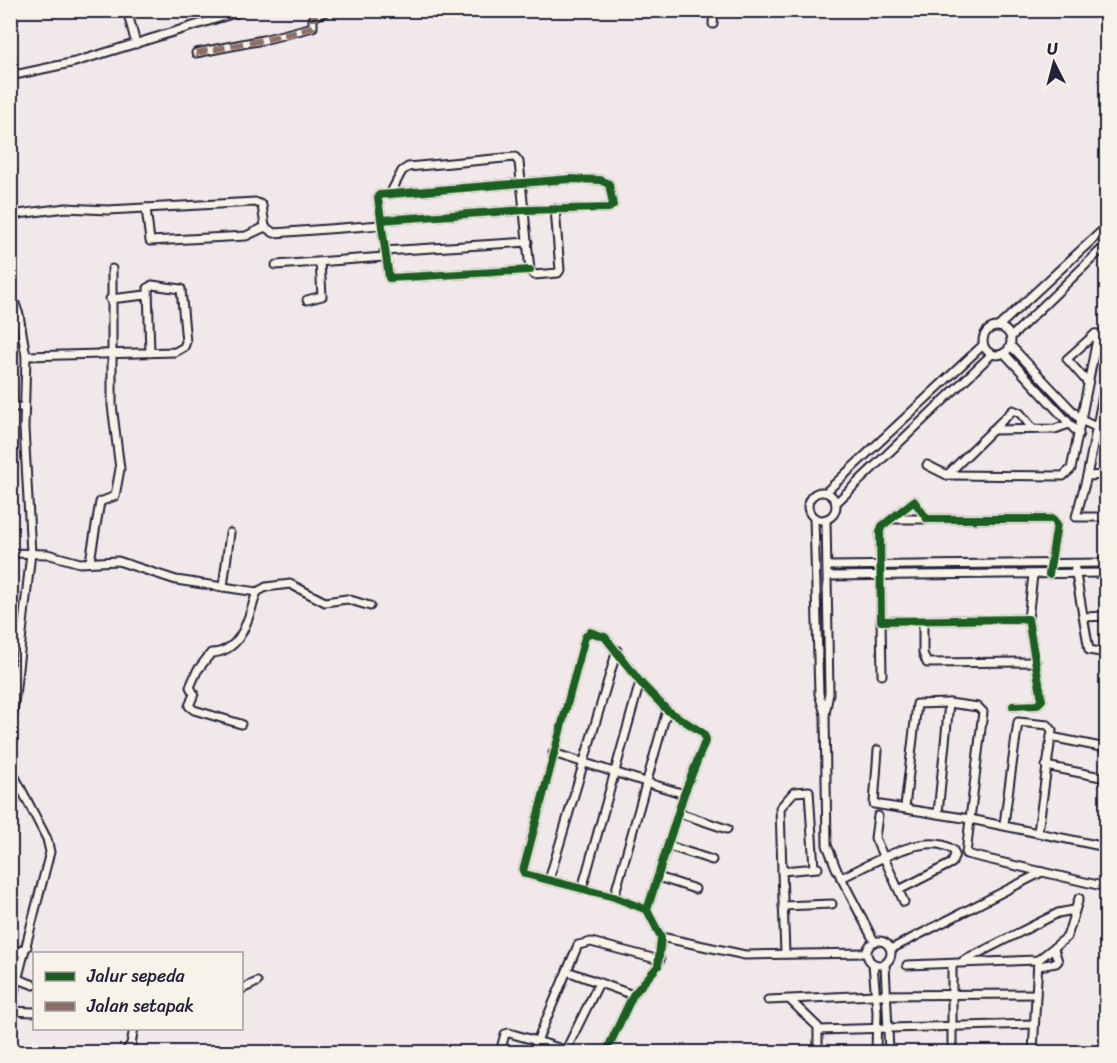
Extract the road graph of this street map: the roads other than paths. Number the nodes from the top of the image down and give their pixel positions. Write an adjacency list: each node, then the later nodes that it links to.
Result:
1 (127, 10): 7 (street)
2 (245, 10): 7 (street)
3 (714, 10): 6 (street)
4 (325, 12): 5 (street)
5 (316, 13): 8 (street)
6 (713, 24)
7 (136, 44): 9 (street)
8 (196, 53)
9 (10, 76)
10 (521, 183): 11 (street); 11 (street); 13 (street); 14 (street)
11 (391, 192): 16 (street)
12 (146, 208): 15 (street); 17 (street); 17 (street)
13 (555, 209): 14 (street); 25 (street)
14 (525, 210): 16 (street); 19 (street)
15 (10, 215)
16 (381, 223): 17 (street); 21 (street)
17 (265, 227)
18 (1107, 228): 32 (street)
19 (528, 242): 21 (street); 25 (street)
20 (1107, 245): 33 (street)
21 (384, 254): 22 (street); 25 (street)
22 (320, 262): 23 (street); 29 (street)
23 (276, 265)
24 (112, 269): 28 (street)
25 (530, 270)
26 (10, 289): 30 (street)
27 (146, 296): 28 (street); 36 (street); 36 (street)
28 (110, 299): 39 (street)
29 (307, 300)
30 (20, 315): 31 (street); 40 (street)
31 (10, 317)
32 (999, 326): 33 (street); 34 (street)
33 (1011, 337): 35 (street)
34 (983, 345): 38 (street); 60 (street)
35 (1011, 346): 37 (street); 41 (street)
36 (150, 353): 39 (street)
37 (1004, 353): 38 (street); 42 (street)
38 (992, 354): 61 (street)
39 (112, 355): 40 (street); 70 (street)
40 (26, 356): 47 (street)
41 (1026, 361): 42 (street); 45 (street)
42 (1019, 368): 48 (street)
43 (1107, 380): 51 (street)
44 (1088, 383): 44 (street); 49 (street)
45 (1066, 404): 48 (street); 49 (street)
46 (10, 407): 47 (street)
47 (23, 407): 69 (street)
48 (1059, 411): 50 (street)
49 (1081, 420): 51 (street); 55 (street)
50 (1069, 424): 53 (street); 55 (street)
51 (1096, 428): 52 (street); 59 (street)
52 (1107, 428)
53 (1033, 429): 54 (street); 54 (street)
54 (992, 430): 57 (street)
55 (1079, 434): 57 (street)
56 (927, 465): 57 (street)
57 (947, 475)
58 (1107, 475): 59 (street)
59 (1087, 476): 62 (street)
60 (826, 492): 61 (street); 63 (street)
61 (836, 503): 64 (street)
62 (1107, 517)
63 (814, 518): 64 (street); 99 (street)
64 (826, 519): 75 (street)
65 (891, 519): 66 (street); 66 (street); 72 (street)
66 (927, 519): 73 (street)
67 (230, 533): 82 (street)
68 (10, 553): 69 (street)
69 (31, 553): 70 (street); 93 (street)
70 (90, 561): 82 (street)
71 (1107, 563): 74 (street)
72 (880, 564): 73 (street); 75 (street); 81 (street)
73 (1050, 564): 74 (street); 77 (street)
74 (1075, 564): 78 (street)
75 (828, 566): 80 (street)
76 (1107, 573): 78 (street)
77 (1049, 574): 78 (street); 79 (street)
78 (1076, 574): 85 (street)
79 (1033, 575): 81 (street); 87 (street)
80 (828, 576): 81 (street); 99 (street)
81 (880, 576): 88 (street)
82 (223, 587): 83 (street)
83 (257, 592): 84 (street); 100 (street)
84 (370, 606)
85 (1084, 616): 86 (street); 91 (street)
86 (1107, 616)
87 (1028, 619): 89 (street); 92 (street)
88 (881, 621): 89 (street); 94 (street)
89 (923, 621): 92 (street)
90 (617, 650): 95 (street); 105 (street); 107 (street)
91 (1107, 653)
92 (1036, 663): 97 (street)
93 (14, 672): 102 (street)
94 (882, 675)
95 (640, 682): 98 (street); 109 (street)
96 (949, 704): 113 (street); 115 (street); 117 (street)
97 (1013, 706)
98 (667, 710): 111 (street); 112 (street)
99 (825, 714): 128 (street)
100 (241, 724)
101 (1050, 736): 103 (street); 108 (street); 118 (street)
102 (10, 740)
103 (1107, 748)
104 (878, 750): 113 (street)
105 (553, 753): 107 (street); 129 (street)
106 (10, 762): 143 (street)
107 (582, 762): 109 (street); 129 (street)
108 (1046, 766): 110 (street); 120 (street)
109 (616, 772): 111 (street); 131 (street)
110 (1107, 778)
111 (648, 782): 112 (street); 134 (street)
112 (684, 794): 114 (street)
113 (905, 807): 115 (street)
114 (679, 813): 119 (street); 121 (street)
115 (938, 813): 117 (street)
116 (878, 816): 123 (street)
117 (970, 819): 118 (street); 126 (street)
118 (1004, 824): 120 (street)
119 (727, 829)
120 (1038, 832): 122 (street)
121 (669, 846): 124 (street); 127 (street)
122 (1107, 847)
123 (884, 859): 128 (street); 133 (street); 133 (street)
124 (712, 860)
125 (782, 871): 125 (street); 138 (street)
126 (1042, 872): 130 (street); 144 (street)
127 (658, 877): 132 (street); 139 (street)
128 (841, 878): 142 (street)
129 (549, 880): 131 (street)
130 (1107, 887)
131 (582, 889): 134 (street)
132 (695, 889)
133 (899, 890): 136 (street)
134 (614, 897): 139 (street)
135 (1079, 898): 140 (street)
136 (904, 902)
137 (832, 904): 138 (street)
138 (783, 906): 147 (street)
139 (647, 910): 141 (street)
140 (1074, 910): 145 (street); 150 (street)
141 (663, 938): 147 (street); 149 (street)
142 (874, 941): 144 (street); 146 (street)
143 (27, 947): 148 (street); 157 (street)
144 (891, 949): 153 (street)
145 (1054, 949): 151 (street); 151 (street)
146 (866, 953): 147 (street); 152 (street)
147 (785, 954)
148 (10, 957)
149 (660, 960): 156 (street); 164 (street)
150 (961, 962): 151 (street); 155 (street)
151 (1038, 963): 163 (street)
152 (873, 964): 153 (street); 165 (street)
153 (885, 964): 166 (street)
154 (907, 965): 155 (street)
155 (952, 965): 162 (street)
156 (567, 971): 159 (street); 177 (street)
157 (18, 979): 160 (street); 169 (street)
158 (257, 982): 161 (street)
159 (599, 983): 164 (street); 178 (street)
160 (33, 985)
161 (243, 988)
162 (952, 993): 163 (street); 166 (street); 172 (street)
163 (1036, 994): 171 (street)
164 (633, 995): 182 (street)
165 (875, 995): 166 (street); 168 (street); 173 (street)
166 (886, 995): 174 (street)
167 (768, 1000): 168 (street)
168 (790, 1000): 176 (street)
169 (10, 1010): 170 (street)
170 (33, 1012)
171 (1034, 1024): 172 (street); 187 (street)
172 (952, 1026): 174 (street); 186 (street)
173 (877, 1028): 174 (street); 176 (street); 184 (street)
174 (888, 1028): 185 (street)
175 (134, 1030): 179 (street)
176 (819, 1030): 183 (street)
177 (537, 1041): 178 (street); 180 (street); 181 (street)
178 (567, 1052)
179 (125, 1053)
180 (500, 1053)
181 (534, 1053)
182 (606, 1053)
183 (818, 1053)
184 (876, 1053)
185 (889, 1053)
186 (952, 1053)
187 (1033, 1053)

